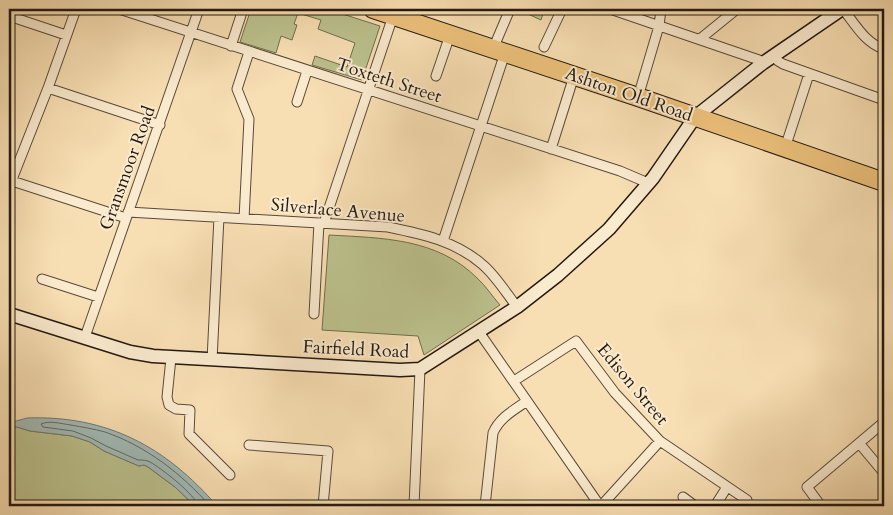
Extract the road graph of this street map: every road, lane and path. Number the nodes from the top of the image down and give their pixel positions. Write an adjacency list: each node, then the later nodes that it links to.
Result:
1 (76, 9): 16 (street)
2 (122, 9): 15 (street, Toxteth Street)
3 (199, 9): 15 (street, Gransmoor Road)
4 (243, 9): 19 (street)
5 (373, 9): 13 (highway, Ashton Old Road)
6 (510, 9): 22 (street)
7 (562, 9): 20 (street)
8 (610, 9): 14 (street)
9 (661, 9): 14 (street)
10 (737, 9): 18 (street)
11 (842, 9): 21 (street); 24 (street, Fairfield Road)
12 (9, 16): 16 (street)
13 (393, 16): 17 (highway, Ashton Old Road); 31 (street)
14 (659, 26): 18 (street); 32 (street)
15 (191, 33): 19 (street, Toxteth Street); 36 (street, Gransmoor Road)
16 (66, 35): 30 (street)
17 (450, 35): 22 (highway, Ashton Old Road); 28 (street)
18 (700, 39): 25 (street)
19 (231, 46): 23 (street, Toxteth Street)
20 (544, 47)
21 (884, 49)
22 (499, 51): 29 (highway, Ashton Old Road); 37 (street)
23 (249, 52): 26 (street, Toxteth Street); 45 (street)
24 (774, 55): 25 (street, Fairfield Road); 27 (street)
25 (763, 63): 35 (street, Fairfield Road)
26 (307, 71): 31 (street, Toxteth Street); 34 (street)
27 (810, 74): 33 (street); 38 (street)
28 (436, 76)
29 (574, 76): 32 (highway, Ashton Old Road); 39 (street)
30 (48, 88): 36 (street); 41 (street)
31 (367, 90): 37 (street, Toxteth Street); 46 (street)
32 (638, 97): 35 (highway, Ashton Old Road)
33 (884, 100)
34 (297, 102)
35 (695, 117): 38 (highway, Ashton Old Road); 42 (street, Fairfield Road)
36 (160, 125): 43 (street, Gransmoor Road)
37 (481, 127): 39 (street, Toxteth Street); 47 (street)
38 (785, 148): 40 (highway, Ashton Old Road)
39 (551, 149): 42 (street, Toxteth Street)
40 (884, 182)
41 (10, 183): 43 (street, Silverlace Avenue)
42 (648, 183): 50 (street, Fairfield Road)
43 (127, 215): 44 (street, Silverlace Avenue); 49 (street, Gransmoor Road)
44 (219, 217): 45 (street, Silverlace Avenue); 56 (street)
45 (244, 219): 46 (street, Silverlace Avenue)
46 (322, 223): 47 (street, Silverlace Avenue); 52 (street)
47 (443, 241): 50 (street, Silverlace Avenue)
48 (42, 278): 49 (street)
49 (98, 297): 54 (street, Gransmoor Road)
50 (517, 306): 53 (street, Fairfield Road)
51 (9, 314): 54 (street, Fairfield Road)
52 (314, 314)
53 (479, 332): 57 (street, Fairfield Road); 58 (street)
54 (85, 338): 55 (street, Fairfield Road)
55 (170, 358): 56 (street, Fairfield Road); 65 (street)
56 (212, 360): 57 (street, Fairfield Road)
57 (420, 369): 70 (street)
58 (514, 381): 59 (street); 61 (street, Edison Street)
59 (528, 401): 71 (street); 72 (street)
60 (884, 422): 62 (street)
61 (660, 441): 66 (street, Edison Street); 72 (street)
62 (859, 443): 64 (street); 75 (street)
63 (249, 445): 69 (street)
64 (884, 473)
65 (230, 475)
66 (727, 487): 68 (street, Edison Street); 74 (street)
67 (683, 496): 73 (street)
68 (747, 500)
69 (322, 506)
70 (414, 506)
71 (485, 506)
72 (600, 506)
73 (696, 506)
74 (715, 506)
75 (821, 506)

